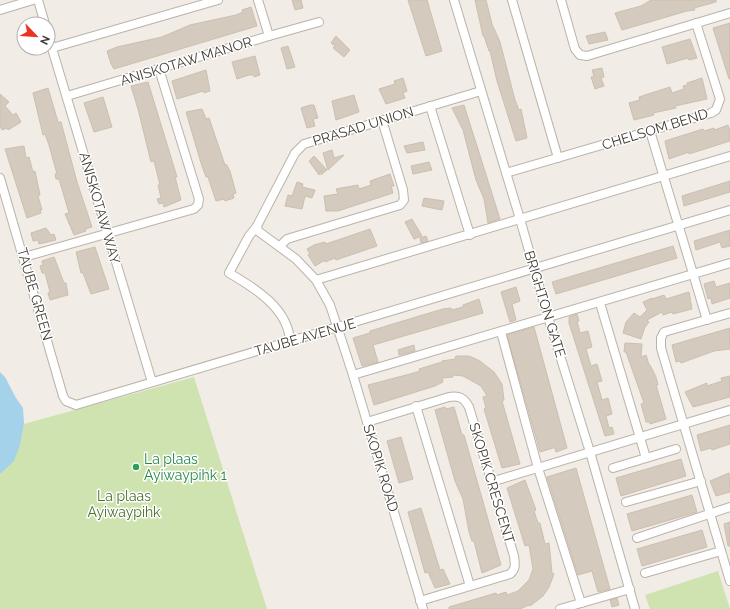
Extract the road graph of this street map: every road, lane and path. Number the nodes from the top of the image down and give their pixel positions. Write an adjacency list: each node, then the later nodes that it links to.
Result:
1 (33, 0): 8 (street)
2 (38, 0): 10 (street)
3 (218, 0): 14 (street)
4 (258, 0): 13 (street, ANISKOTAW MANOR)
5 (454, 0): 17 (street, BRIGHTON GATE)
6 (512, 0): 23 (street)
7 (561, 0): 12 (street)
8 (0, 10)
9 (730, 13): 12 (street)
10 (43, 16)
11 (319, 22): 13 (street)
12 (696, 23): 21 (street, CHELSOM BEND)
13 (268, 36): 16 (street, ANISKOTAW MANOR)
14 (56, 47)
15 (54, 56): 18 (street, ANISKOTAW WAY)
16 (159, 69): 18 (street, ANISKOTAW MANOR); 31 (street)
17 (481, 91): 19 (street, PRASAD UNION); 24 (street, BRIGHTON GATE)
18 (67, 96): 31 (street, ANISKOTAW WAY)
19 (430, 106): 20 (street, PRASAD UNION); 32 (street)
20 (382, 120): 29 (street, PRASAD UNION); 33 (street)
21 (650, 131): 23 (street, CHELSOM BEND); 25 (street)
22 (730, 156): 25 (street)
23 (558, 158): 24 (street, CHELSOM BEND)
24 (506, 173): 28 (street, BRIGHTON GATE)
25 (663, 176): 28 (street); 30 (street)
26 (0, 178): 34 (street, TAUBE GREEN)
27 (730, 210): 30 (street, TAUBE AVENUE)
28 (520, 219): 32 (street); 36 (street, BRIGHTON GATE)
29 (257, 226): 33 (street); 45 (street, PRASAD UNION)
30 (678, 226): 36 (street, TAUBE AVENUE); 37 (street)
31 (108, 233): 34 (street); 47 (street, ANISKOTAW WAY)
32 (470, 234): 38 (street)
33 (280, 246): 38 (street)
34 (24, 257): 48 (street, TAUBE GREEN)
35 (730, 263): 37 (street)
36 (533, 269): 41 (street, BRIGHTON GATE); 43 (street, TAUBE AVENUE)
37 (693, 274): 39 (street); 42 (street)
38 (316, 280): 43 (street)
39 (600, 303): 41 (street); 53 (street)
40 (730, 313): 42 (street)
41 (548, 317): 44 (street); 55 (street, BRIGHTON GATE)
42 (707, 320): 52 (street)
43 (338, 327): 45 (street, TAUBE AVENUE); 46 (street, SKOPIK ROAD)
44 (500, 332): 46 (street); 57 (street)
45 (290, 342): 47 (street, TAUBE AVENUE)
46 (353, 375): 51 (street, SKOPIK ROAD)
47 (152, 382): 48 (street, TAUBE AVENUE)
48 (76, 405)
49 (416, 406): 51 (street, SKOPIK CRESCENT); 60 (street, SKOPIK CRESCENT); 69 (street)
50 (730, 410): 52 (street)
51 (367, 422): 72 (street, SKOPIK ROAD)
52 (684, 424): 53 (street); 59 (street)
53 (639, 437): 55 (street); 56 (street)
54 (676, 449): 56 (street)
55 (590, 452): 57 (street); 70 (street, BRIGHTON GATE)
56 (646, 458): 58 (street)
57 (538, 468): 60 (street); 71 (street)
58 (613, 468)
59 (701, 481): 61 (street); 63 (street)
60 (491, 482): 69 (street, SKOPIK CRESCENT)
61 (626, 502)
62 (730, 507): 63 (street)
63 (711, 515): 64 (street); 65 (street)
64 (637, 538)
65 (721, 551): 66 (street); 67 (street)
66 (727, 560): 68 (street)
67 (645, 573)
68 (730, 581)
69 (470, 586): 72 (street, SKOPIK CRESCENT)
70 (630, 589): 71 (street); 74 (street, BRIGHTON GATE)
71 (581, 603): 73 (street)
72 (421, 605)
73 (560, 609)
74 (635, 609)

